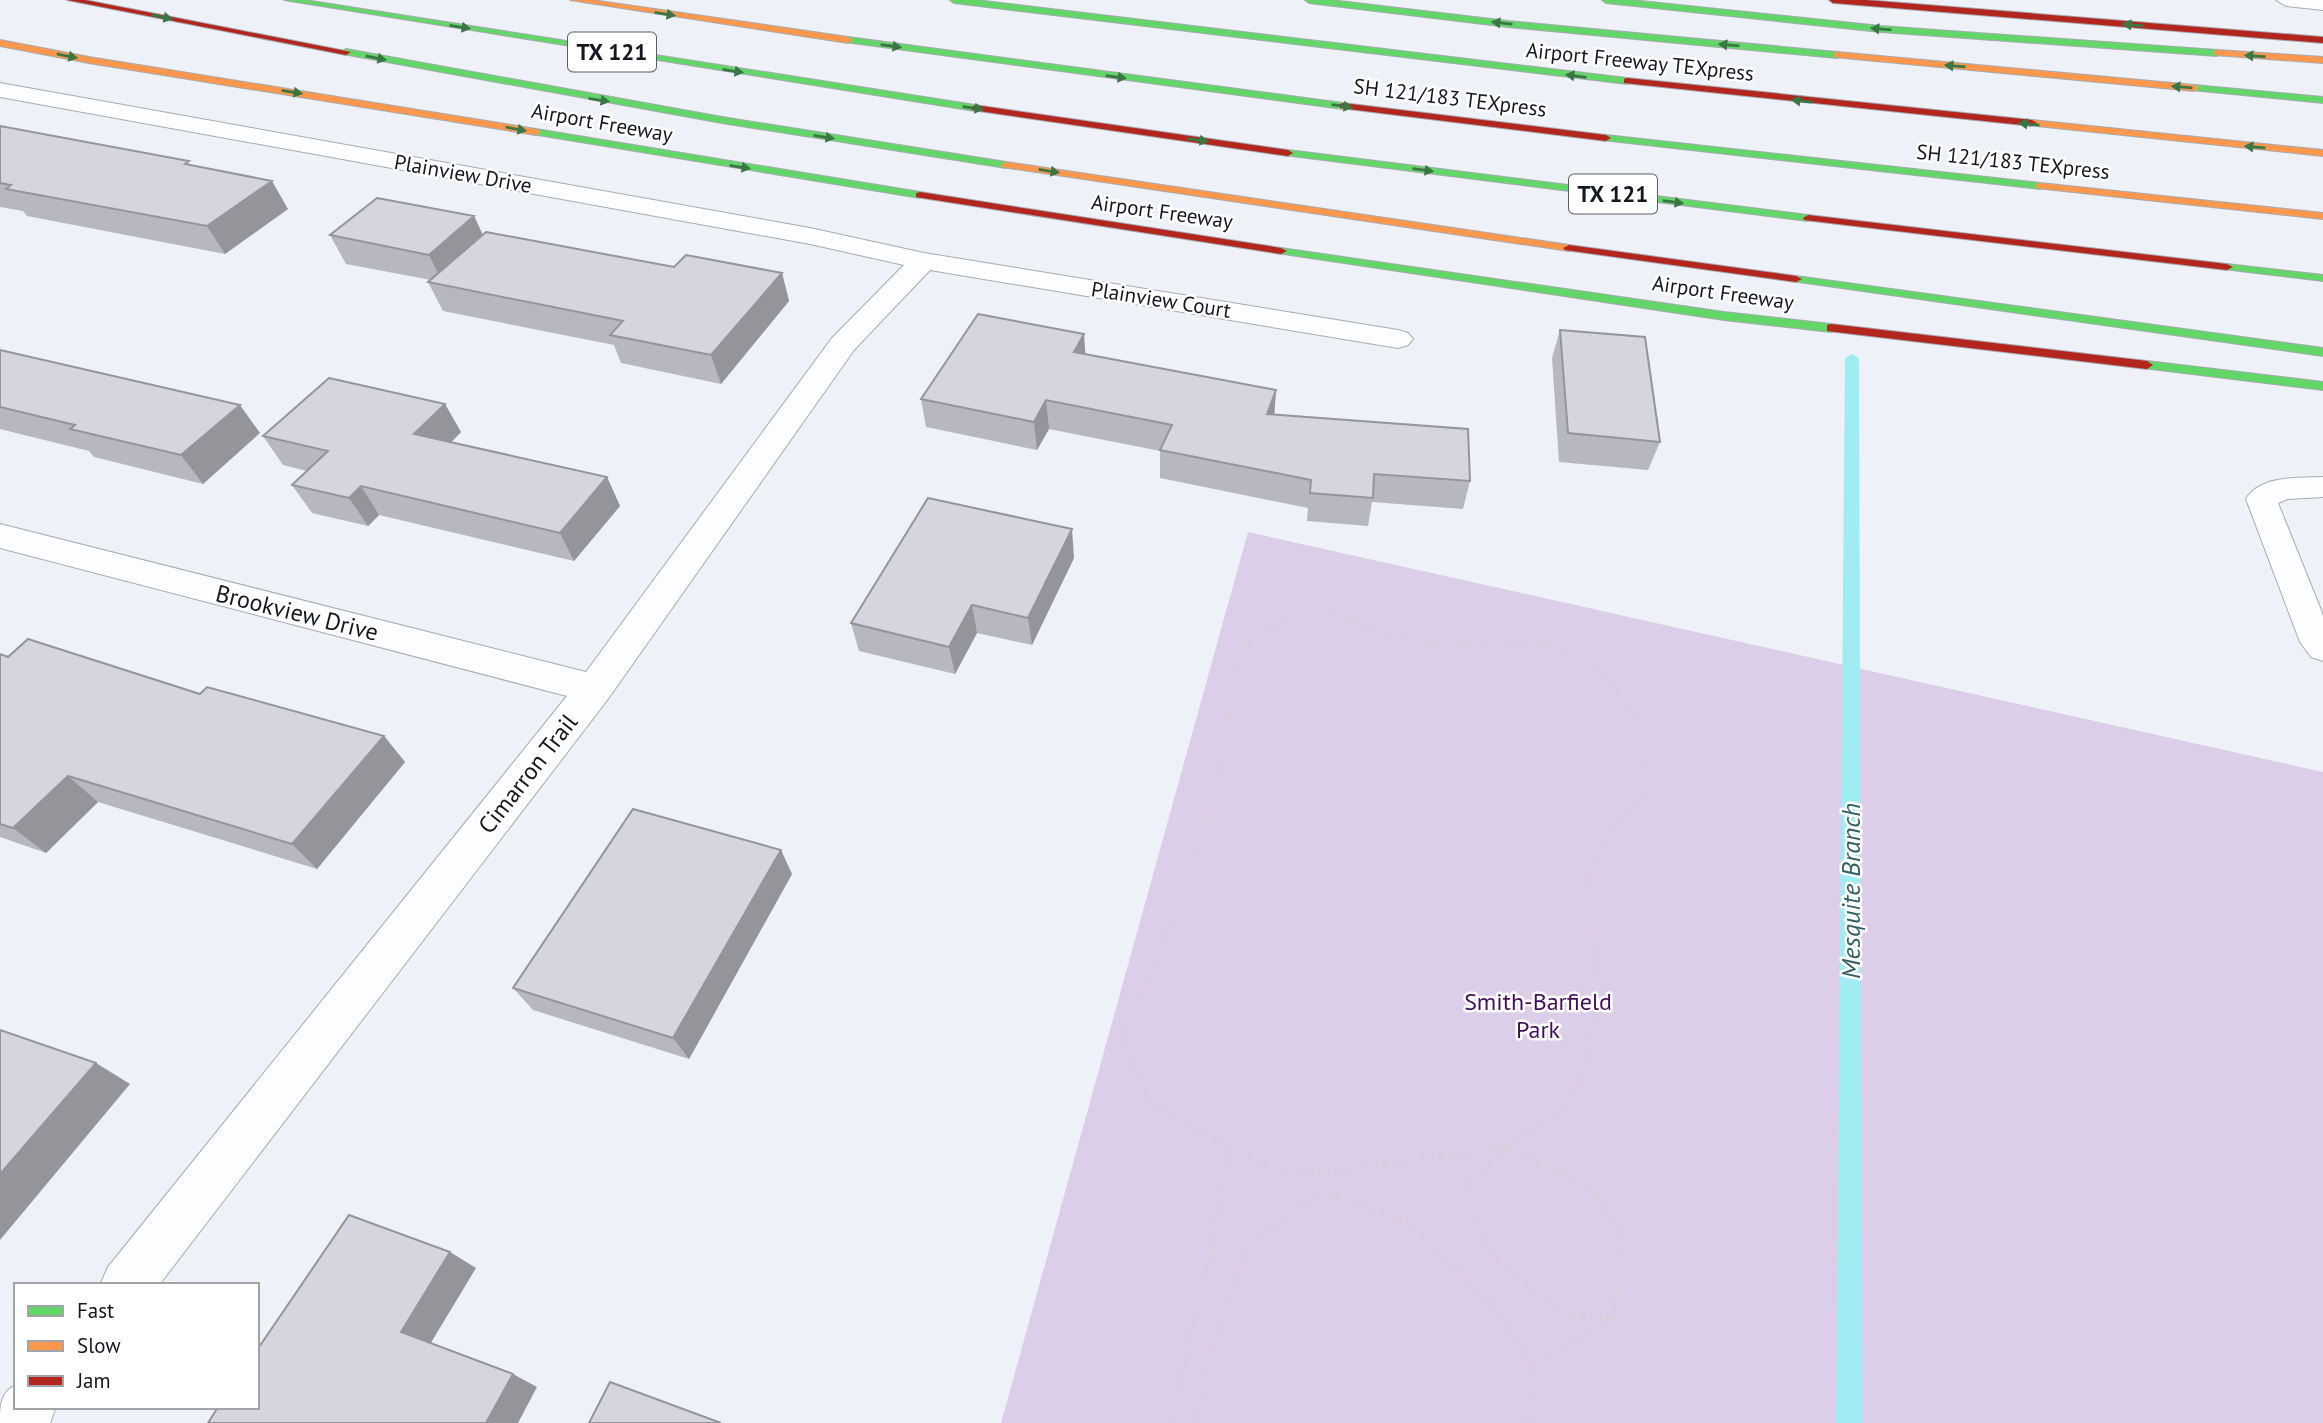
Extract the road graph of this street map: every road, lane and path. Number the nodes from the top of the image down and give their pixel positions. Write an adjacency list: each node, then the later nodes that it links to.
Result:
1 (71, 0): 20 (main road, one-way to 20)
2 (288, 0): 18 (main road, TX 121, one-way to 18)
3 (574, 0): 16 (main road, SH 121/183 TEXpress, one-way to 16)
4 (954, 0): 15 (main road, Airport Freeway TEXpress, one-way to 4)
5 (1309, 0): 14 (main road, one-way to 5)
6 (1606, 0): 12 (main road, one-way to 6)
7 (1833, 0): 10 (main road, one-way to 7)
8 (2286, 0): 9 (lane)
9 (2323, 4)
10 (2323, 40)
11 (0, 43): 21 (main road, Airport Freeway, one-way to 21)
12 (2323, 60)
13 (0, 90): 17 (street, Plainview Drive)
14 (2323, 100)
15 (2323, 153)
16 (2323, 216)
17 (924, 261): 19 (street, Plainview Court); 25 (street, Cimarron Trail)
18 (2323, 278)
19 (1398, 340)
20 (2323, 352)
21 (2323, 386)
22 (2323, 487): 24 (lane)
23 (0, 536): 25 (street, Brookview Drive)
24 (2323, 648)
25 (595, 689): 28 (street, Cimarron Trail)
26 (1230, 1148): 27 (path); 27 (path); 31 (path)
27 (1506, 1148): 29 (path); 29 (path)
28 (128, 1283)
29 (1613, 1319): 30 (path)
30 (1530, 1365): 32 (path); 33 (path)
31 (1171, 1423)
32 (1198, 1423)
33 (1528, 1423)

